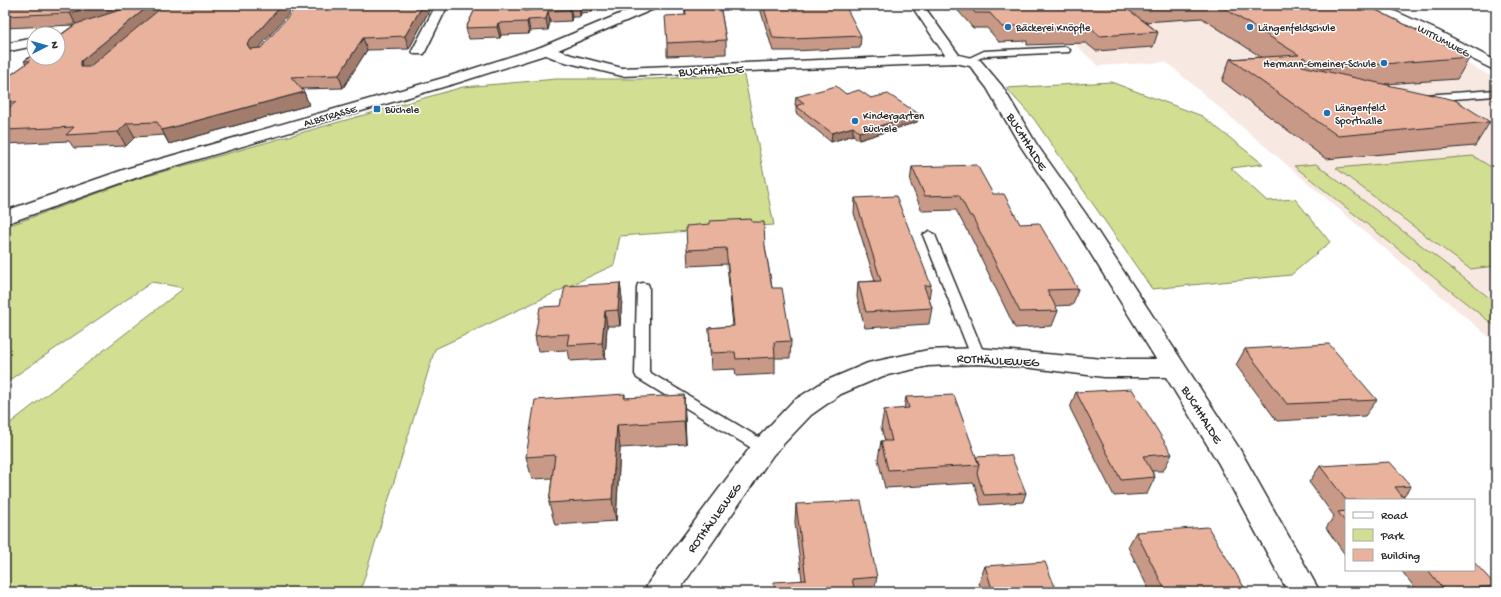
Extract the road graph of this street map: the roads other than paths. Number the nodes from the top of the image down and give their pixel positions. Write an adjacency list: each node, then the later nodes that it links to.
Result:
1 (442, 5): 9 (street)
2 (652, 5): 7 (street, ALBSTRASSE)
3 (917, 5): 10 (street)
4 (1369, 5): 11 (street, WITTUMWEG)
5 (26, 44): 6 (street)
6 (5, 48)
7 (546, 50): 10 (street, BUCHHALDE); 14 (street, ALBSTRASSE)
8 (1066, 50): 10 (lane)
9 (419, 51)
10 (962, 60): 18 (street, BUCHHALDE)
11 (1496, 67)
12 (1496, 93): 13 (lane)
13 (1413, 99)
14 (5, 218)
15 (929, 235): 17 (lane)
16 (643, 287): 19 (lane)
17 (978, 356): 18 (street, ROTHÄULEWEG); 19 (street, ROTHÄULEWEG)
18 (1174, 368): 21 (street, BUCHHALDE)
19 (764, 448): 20 (street, ROTHÄULEWEG)
20 (660, 592)
21 (1304, 592)

